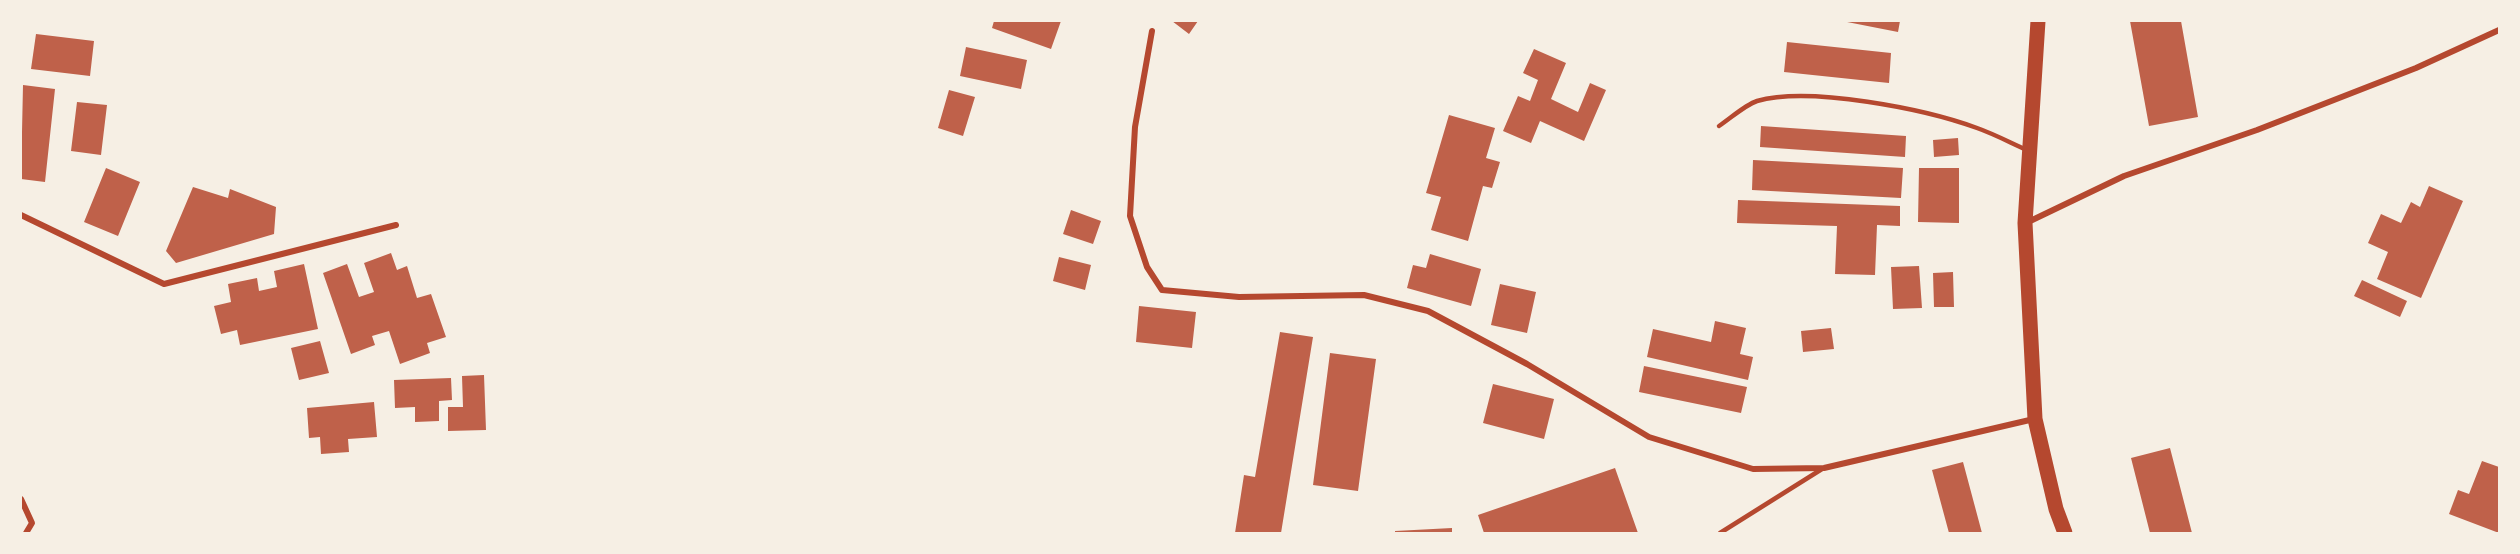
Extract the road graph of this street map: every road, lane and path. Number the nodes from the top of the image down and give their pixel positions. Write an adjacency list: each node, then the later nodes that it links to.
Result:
1 (2038, 21): 5 (main road)
2 (2499, 30): 7 (street)
3 (1152, 31): 10 (street)
4 (1719, 126): 5 (lane)
5 (2030, 152): 7 (main road)
6 (21, 215): 8 (street)
7 (2025, 223): 9 (main road)
8 (396, 225)
9 (2035, 419): 10 (street); 14 (main road)
10 (1824, 468): 13 (lane)
11 (21, 499): 12 (street)
12 (26, 533)
13 (1720, 533)
14 (2065, 533)

